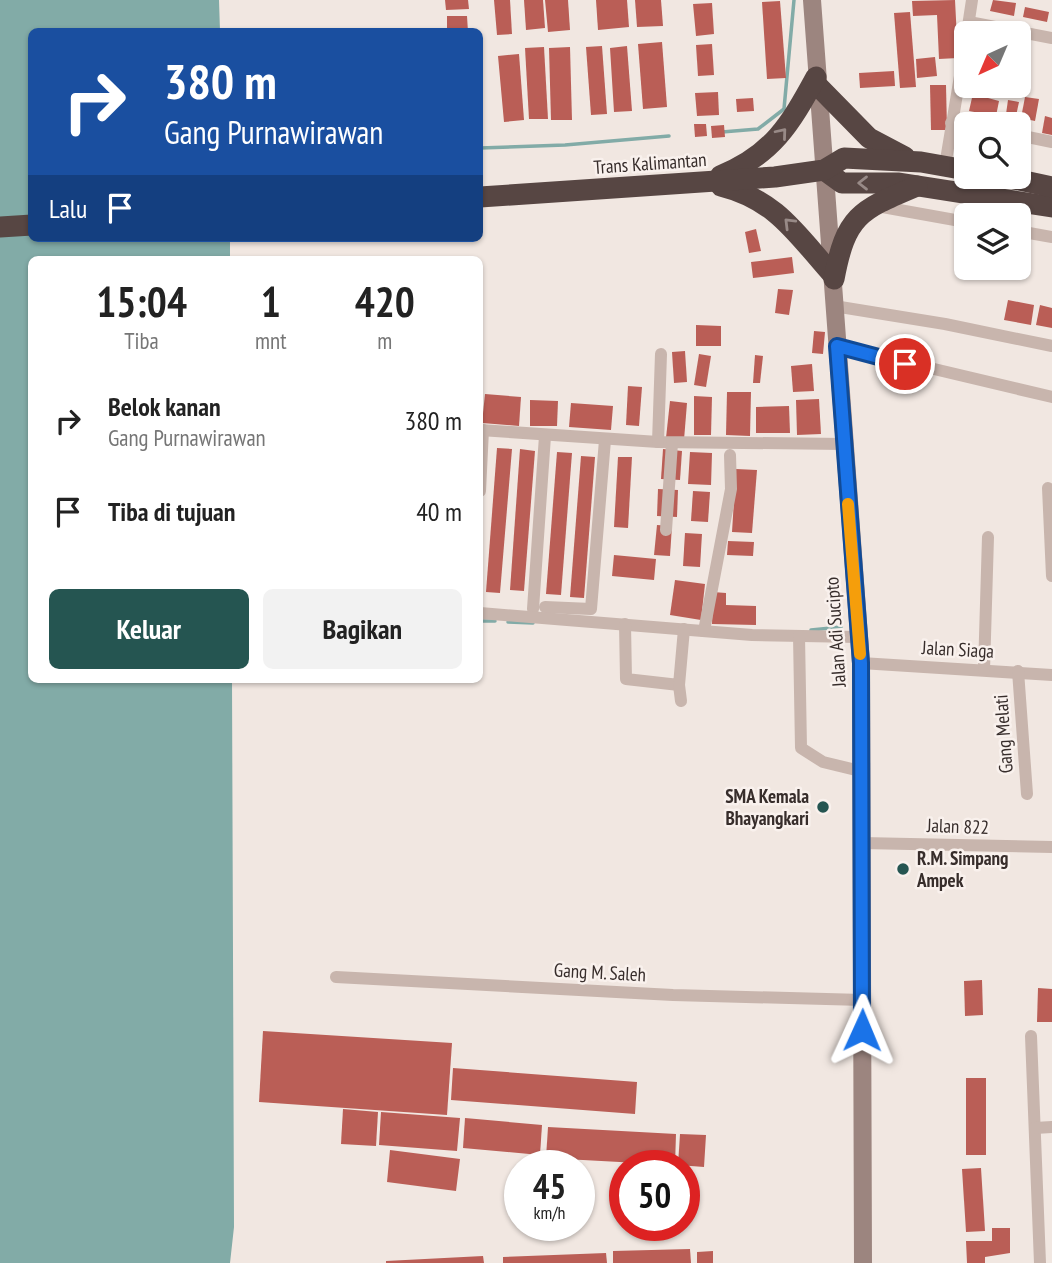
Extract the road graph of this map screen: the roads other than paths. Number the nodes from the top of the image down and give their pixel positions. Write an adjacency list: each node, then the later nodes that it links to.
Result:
1 (812, 0): 6 (main road, Jalan Adi Sucipto)
2 (972, 0): 3 (street)
3 (969, 21)
4 (1031, 35): 5 (street)
5 (1052, 38)
6 (816, 80): 13 (highway); 15 (main road, Jalan Adi Sucipto); 16 (highway, one-way to 6)
7 (956, 98): 8 (street)
8 (951, 123): 9 (street); 12 (street)
9 (954, 124)
10 (1031, 138): 11 (street)
11 (1052, 142)
12 (954, 150)
13 (921, 162): 14 (highway); 15 (highway, Trans Kalimantan)
14 (954, 168)
15 (824, 170): 16 (highway, Trans Kalimantan); 18 (highway, one-way to 15); 28 (main road, Jalan Adi Sucipto)
16 (705, 182): 20 (highway, Trans Kalimantan); 28 (highway, one-way to 16)
17 (1031, 183): 19 (highway)
18 (919, 185): 21 (highway); 22 (highway)
19 (1052, 187)
20 (483, 197)
21 (873, 205): 23 (street); 28 (highway)
22 (1052, 207)
23 (954, 220)
24 (28, 225): 25 (highway)
25 (0, 227)
26 (1031, 233): 27 (street)
27 (1052, 237)
28 (834, 277): 29 (main road, Jalan Adi Sucipto)
29 (834, 306): 30 (main road, Jalan Adi Sucipto); 31 (street)
30 (837, 346): 33 (street); 39 (main road, Jalan Adi Sucipto)
31 (1052, 346)
32 (661, 354): 37 (street)
33 (1052, 397)
34 (483, 430): 35 (street)
35 (545, 436): 36 (street); 36 (street)
36 (606, 440): 37 (street)
37 (657, 442): 38 (street)
38 (672, 443): 39 (street); 42 (street)
39 (844, 444): 50 (main road, Jalan Adi Sucipto)
40 (730, 455): 48 (street)
41 (1048, 488): 44 (street)
42 (666, 530)
43 (988, 537): 52 (street)
44 (1052, 576)
45 (483, 613): 46 (street)
46 (625, 624): 47 (street); 55 (street)
47 (684, 629): 48 (street); 55 (street)
48 (704, 631): 49 (street)
49 (799, 636): 50 (street); 57 (street)
50 (857, 637): 51 (main road, Jalan Adi Sucipto)
51 (861, 663): 52 (street, Jalan Siaga); 57 (main road, Jalan Adi Sucipto)
52 (984, 670): 53 (street, Jalan Siaga)
53 (1018, 671): 54 (street, Jalan Siaga); 58 (street, Gang Melati)
54 (1052, 675)
55 (679, 685): 56 (street)
56 (681, 701)
57 (860, 771): 59 (main road, Jalan Adi Sucipto)
58 (1027, 794)
59 (863, 843): 60 (street, Jalan 822); 62 (main road, Jalan Adi Sucipto)
60 (1052, 847)
61 (336, 977): 62 (street, Gang M. Saleh)
62 (863, 1000): 66 (main road, Jalan Adi Sucipto)
63 (1031, 1036): 65 (street)
64 (1052, 1127): 65 (street)
65 (1035, 1128): 67 (street)
66 (863, 1263)
67 (1040, 1263)

